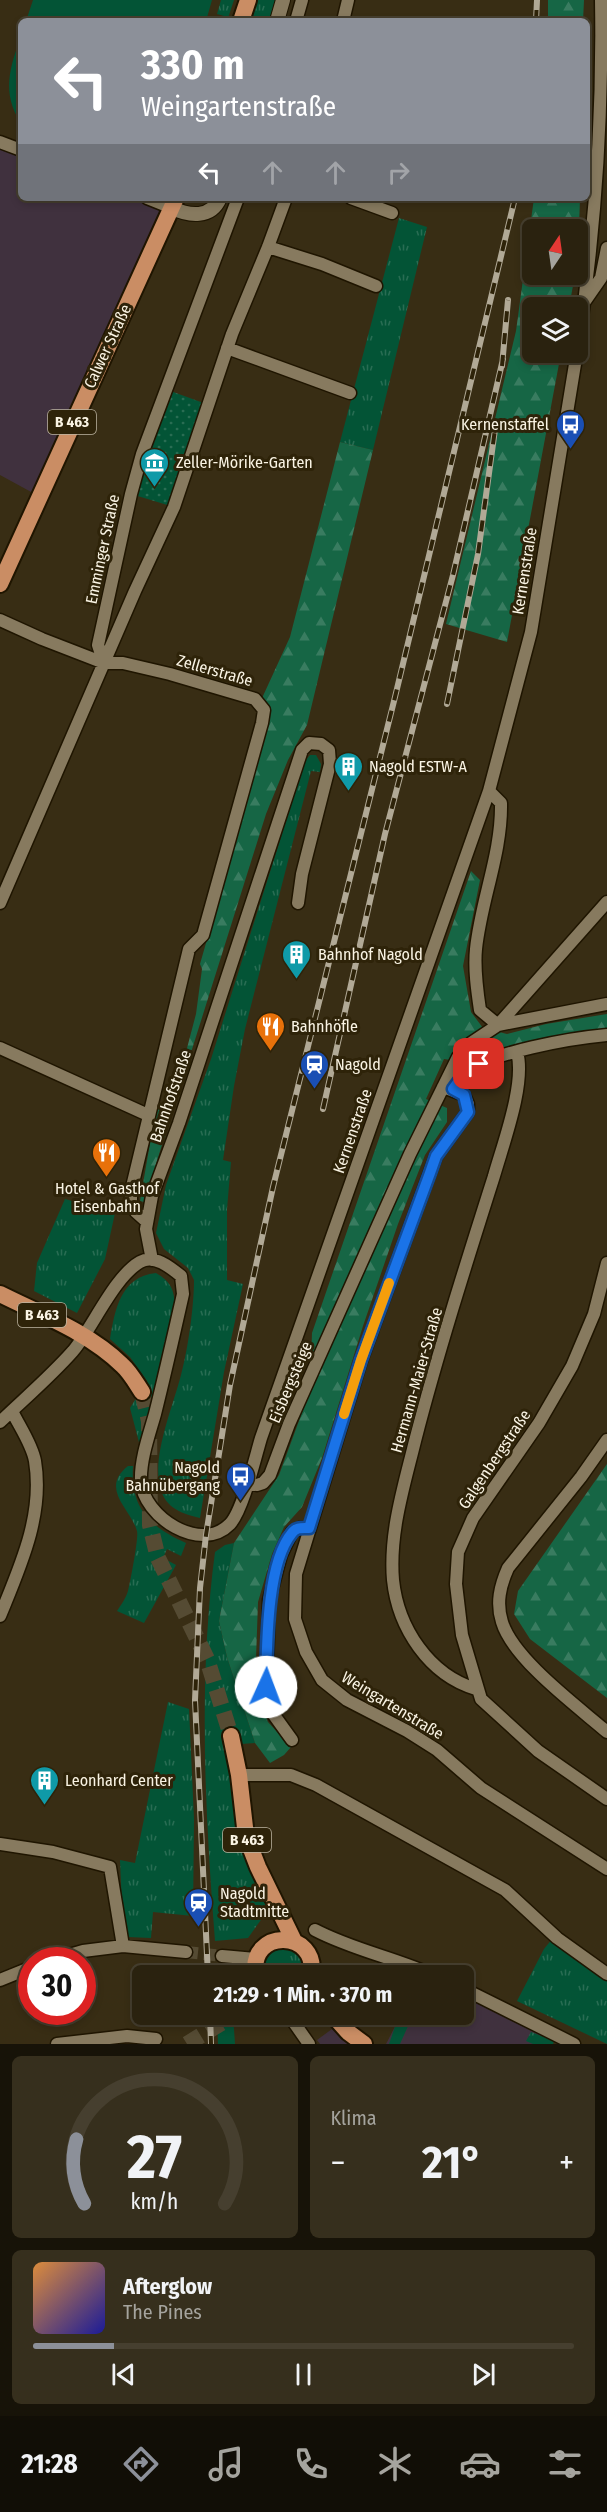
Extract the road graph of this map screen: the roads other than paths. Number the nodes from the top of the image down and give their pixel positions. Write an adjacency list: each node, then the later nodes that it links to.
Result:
1 (248, 0): 6 (main road)
2 (283, 0): 7 (street)
3 (302, 0): 8 (street)
4 (348, 0): 9 (street)
5 (601, 0): 21 (street)
6 (242, 18)
7 (278, 18)
8 (297, 18)
9 (344, 18)
10 (0, 142): 11 (street)
11 (18, 149)
12 (218, 201): 16 (street)
13 (237, 201): 28 (street, Emminger Straße)
14 (285, 201): 18 (street)
15 (359, 201): 17 (street)
16 (174, 203): 26 (main road, Calwer Straße / B 463)
17 (392, 213)
18 (268, 247): 20 (street); 23 (street)
19 (607, 248): 22 (street)
20 (376, 286)
21 (585, 297)
22 (588, 297)
23 (227, 348): 25 (street); 28 (street)
24 (575, 363): 29 (street, Kernenstraße)
25 (350, 393)
26 (0, 584)
27 (0, 620): 28 (street, Zellerstraße)
28 (104, 663): 31 (street); 39 (street, Zellerstraße)
29 (489, 791): 34 (street); 49 (street, Kernenstraße)
30 (607, 902): 34 (street)
31 (0, 903)
32 (298, 903): 40 (street, Bahnhofstraße)
33 (607, 1004): 34 (street, Eisbergsteige)
34 (498, 1025): 38 (street, Eisbergsteige)
35 (607, 1035): 37 (street, Eisbergsteige)
36 (0, 1048): 39 (street)
37 (517, 1052): 38 (street, Eisbergsteige); 52 (street, Hermann-Maier-Straße)
38 (448, 1088): 49 (street, Eisbergsteige); 50 (street, Weingartenstraße)
39 (148, 1115): 40 (street)
40 (146, 1221): 41 (street, Bahnhofstraße)
41 (152, 1260): 44 (street); 49 (street)
42 (607, 1263): 52 (street, Galgenbergstraße)
43 (0, 1294): 44 (main road, B 463)
44 (84, 1336): 45 (main road, B 463); 46 (street)
45 (142, 1392)
46 (12, 1411): 47 (street); 51 (street)
47 (0, 1422)
48 (607, 1440): 53 (street)
49 (247, 1483)
50 (309, 1528): 55 (street); 59 (street, Weingartenstraße)
51 (0, 1616)
52 (476, 1689): 57 (street, Galgenbergstraße)
53 (607, 1732)
54 (231, 1736): 56 (main road, B 463)
55 (292, 1740)
56 (239, 1775): 60 (main road, B 463); 73 (street)
57 (607, 1799)
58 (0, 1844): 64 (street)
59 (607, 1869)
60 (274, 1899): 62 (main road, B 463); 63 (main road, B 463)
61 (315, 1930): 71 (street)
62 (273, 1941): 63 (main road); 69 (main road)
63 (294, 1941): 70 (main road)
64 (123, 1946): 65 (street); 66 (street)
65 (96, 1949)
66 (186, 1952)
67 (222, 1956): 68 (street)
68 (250, 1965)
69 (257, 1965)
70 (311, 1965)
71 (412, 1965)
72 (18, 1973): 74 (street)
73 (607, 1974)
74 (0, 1980)
75 (474, 1994): 82 (street)
76 (296, 2025): 80 (street)
77 (342, 2025): 81 (main road)
78 (156, 2039): 79 (street)
79 (57, 2044)
80 (309, 2044)
81 (364, 2044)
82 (574, 2044)

